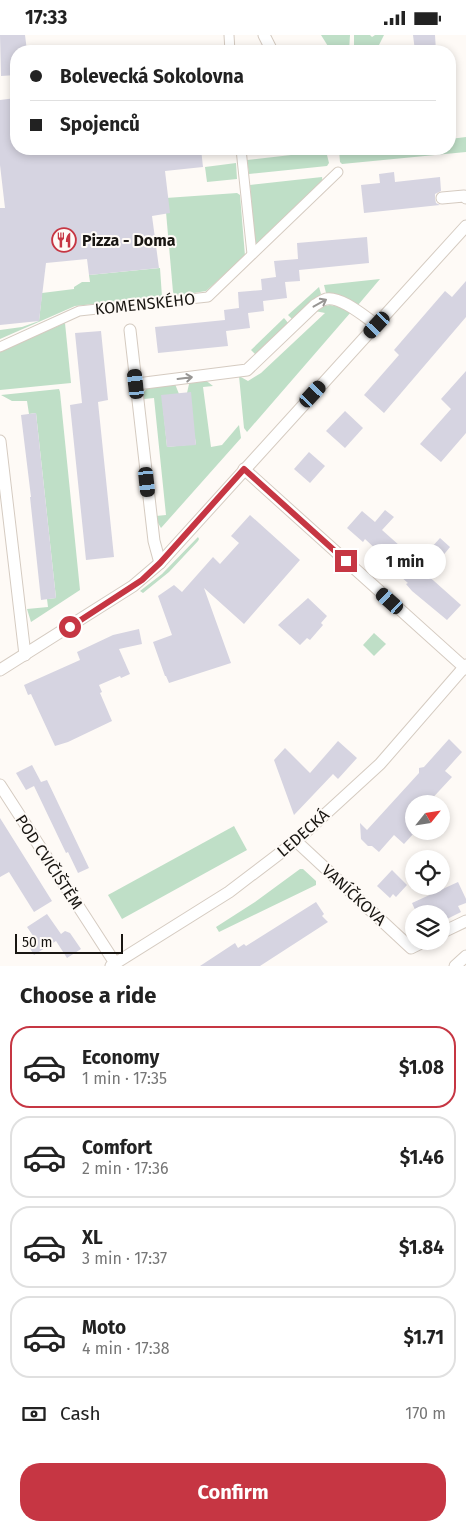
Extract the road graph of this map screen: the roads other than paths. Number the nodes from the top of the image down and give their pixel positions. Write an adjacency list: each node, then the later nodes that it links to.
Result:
1 (242, 155): 6 (street)
2 (338, 172): 6 (street, KOMENSKÉHO)
3 (442, 198): 4 (street)
4 (466, 198)
5 (466, 226): 7 (street)
6 (252, 254): 9 (street, KOMENSKÉHO)
7 (377, 325): 10 (street, one-way to 7); 12 (street)
8 (130, 330): 10 (street, KOMENSKÉHO)
9 (0, 347)
10 (136, 384): 13 (street, KOMENSKÉHO)
11 (0, 441): 14 (street)
12 (244, 469): 13 (street); 15 (street)
13 (160, 563): 14 (street)
14 (24, 655): 16 (street)
15 (465, 667): 18 (street, LEDECKÁ)
16 (0, 670)
17 (0, 785): 23 (street, POD CVIČIŠTĚM)
18 (296, 841): 21 (street, VANÍČKOVA); 23 (street, LEDECKÁ)
19 (466, 921): 20 (street)
20 (450, 929)
21 (405, 942)
22 (466, 956): 24 (street)
23 (113, 965)
24 (455, 966)

